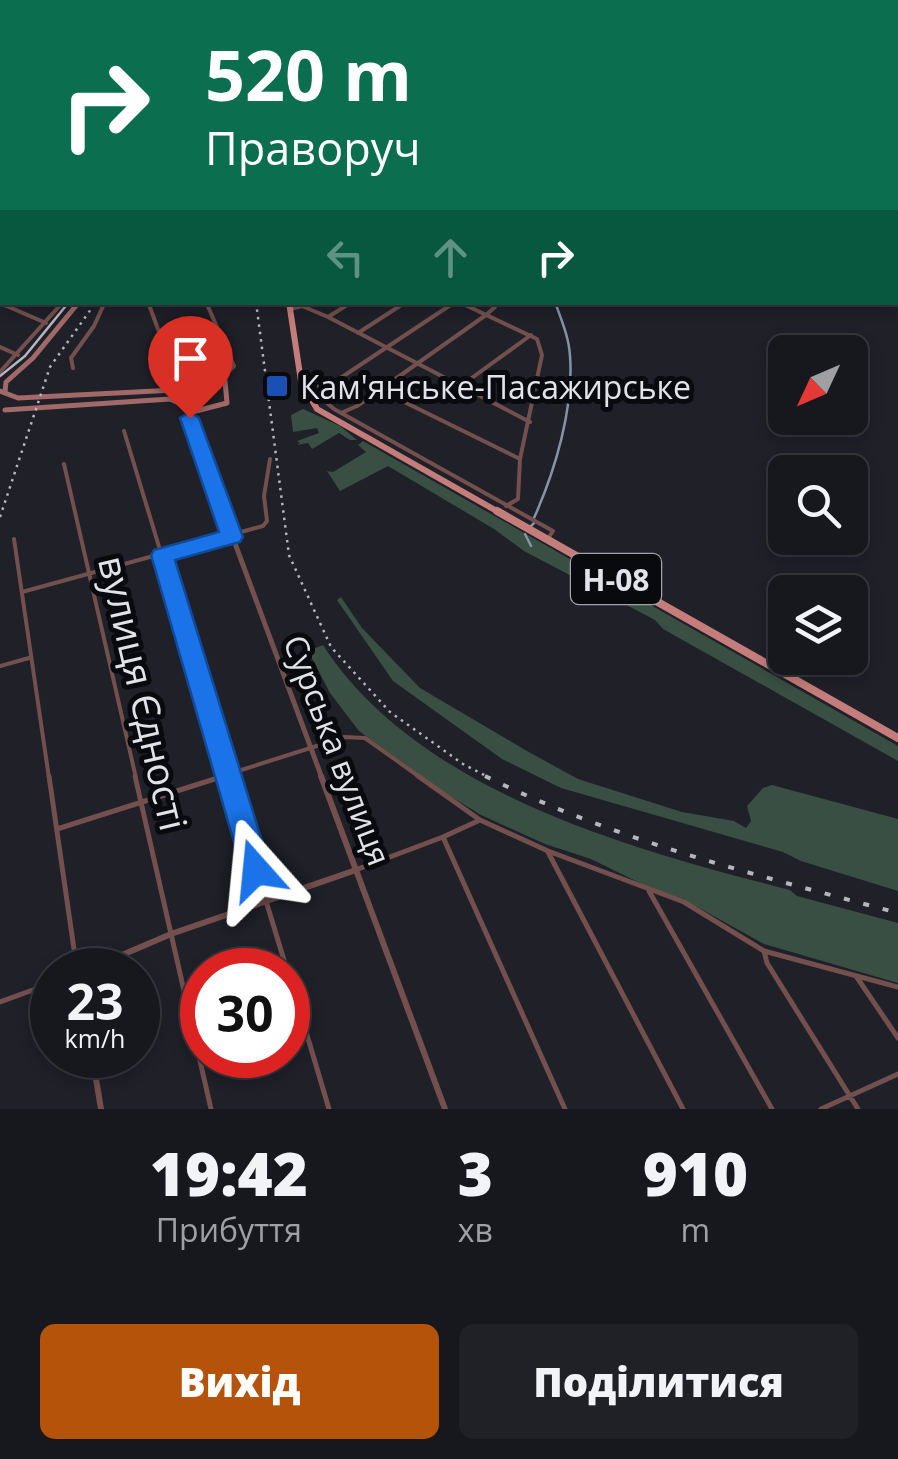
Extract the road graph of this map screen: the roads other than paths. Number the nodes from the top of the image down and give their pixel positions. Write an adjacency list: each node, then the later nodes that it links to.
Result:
1 (5, 305): 16 (street)
2 (61, 305): 16 (street)
3 (76, 305): 25 (main road)
4 (104, 305): 23 (street)
5 (149, 305): 28 (street)
6 (207, 305): 26 (street)
7 (347, 305): 15 (street)
8 (401, 305): 17 (street)
9 (452, 305): 20 (street)
10 (464, 305): 14 (street)
11 (495, 305): 14 (street)
12 (290, 306): 13 (street); 29 (main road)
13 (302, 306): 15 (street)
14 (486, 315): 18 (street); 22 (street)
15 (328, 317): 17 (street)
16 (46, 323): 21 (street)
17 (358, 333): 20 (street)
18 (531, 335): 31 (street); 39 (street)
19 (0, 347): 21 (street)
20 (387, 348): 22 (street); 30 (street)
21 (18, 355): 24 (street)
22 (417, 364): 31 (street); 32 (street)
23 (73, 368)
24 (0, 372)
25 (11, 376): 27 (main road); 35 (main road)
26 (222, 378): 28 (main road); 36 (main road)
27 (0, 382)
28 (189, 382): 34 (main road)
29 (302, 384): 30 (street); 38 (main road, Н-08)
30 (319, 385): 38 (street)
31 (461, 386): 39 (street)
32 (386, 388): 33 (street); 42 (street)
33 (378, 391): 38 (street)
34 (183, 392): 35 (main road); 36 (main road)
35 (5, 394): 37 (main road)
36 (188, 407): 37 (main road); 45 (street, Сурська вулиця)
37 (2, 411)
38 (338, 416): 44 (street); 47 (main road, Н-08)
39 (530, 422): 42 (street)
40 (124, 431): 48 (street)
41 (270, 459): 45 (street)
42 (520, 459): 44 (street)
43 (64, 464): 49 (street, вулиця Єдності)
44 (506, 506): 47 (street)
45 (232, 537): 48 (street); 54 (street, Сурська вулиця)
46 (14, 539): 50 (street)
47 (548, 540): 53 (main road, Н-08)
48 (162, 555): 49 (street); 55 (street)
49 (89, 572): 50 (street); 56 (street, вулиця Єдності)
50 (22, 592): 51 (street)
51 (30, 658): 52 (street); 58 (street)
52 (0, 666)
53 (898, 738)
54 (310, 749): 55 (street); 57 (street); 61 (street, Сурська вулиця)
55 (226, 774): 56 (street); 63 (street)
56 (141, 800): 58 (street); 64 (street, вулиця Єдності)
57 (480, 820): 59 (street); 60 (street)
58 (56, 829): 65 (street)
59 (442, 836): 61 (street); 82 (street)
60 (548, 851): 62 (street); 83 (street)
61 (356, 870): 63 (street); 81 (street, Сурська вулиця)
62 (649, 891): 68 (street); 84 (street)
63 (267, 902): 64 (street); 67 (street)
64 (171, 934): 66 (street); 79 (street, вулиця Єдності)
65 (74, 948)
66 (138, 948)
67 (280, 948)
68 (764, 951): 69 (street); 77 (street)
69 (854, 973): 70 (street); 73 (street)
70 (898, 988)
71 (30, 991): 72 (street)
72 (0, 1002)
73 (898, 1038)
74 (310, 1047): 80 (street)
75 (898, 1074): 77 (street)
76 (96, 1078): 78 (street)
77 (850, 1096): 85 (street); 86 (street)
78 (101, 1109)
79 (211, 1109)
80 (329, 1109)
81 (445, 1109)
82 (566, 1109)
83 (683, 1109)
84 (772, 1109)
85 (822, 1109)
86 (858, 1109)

